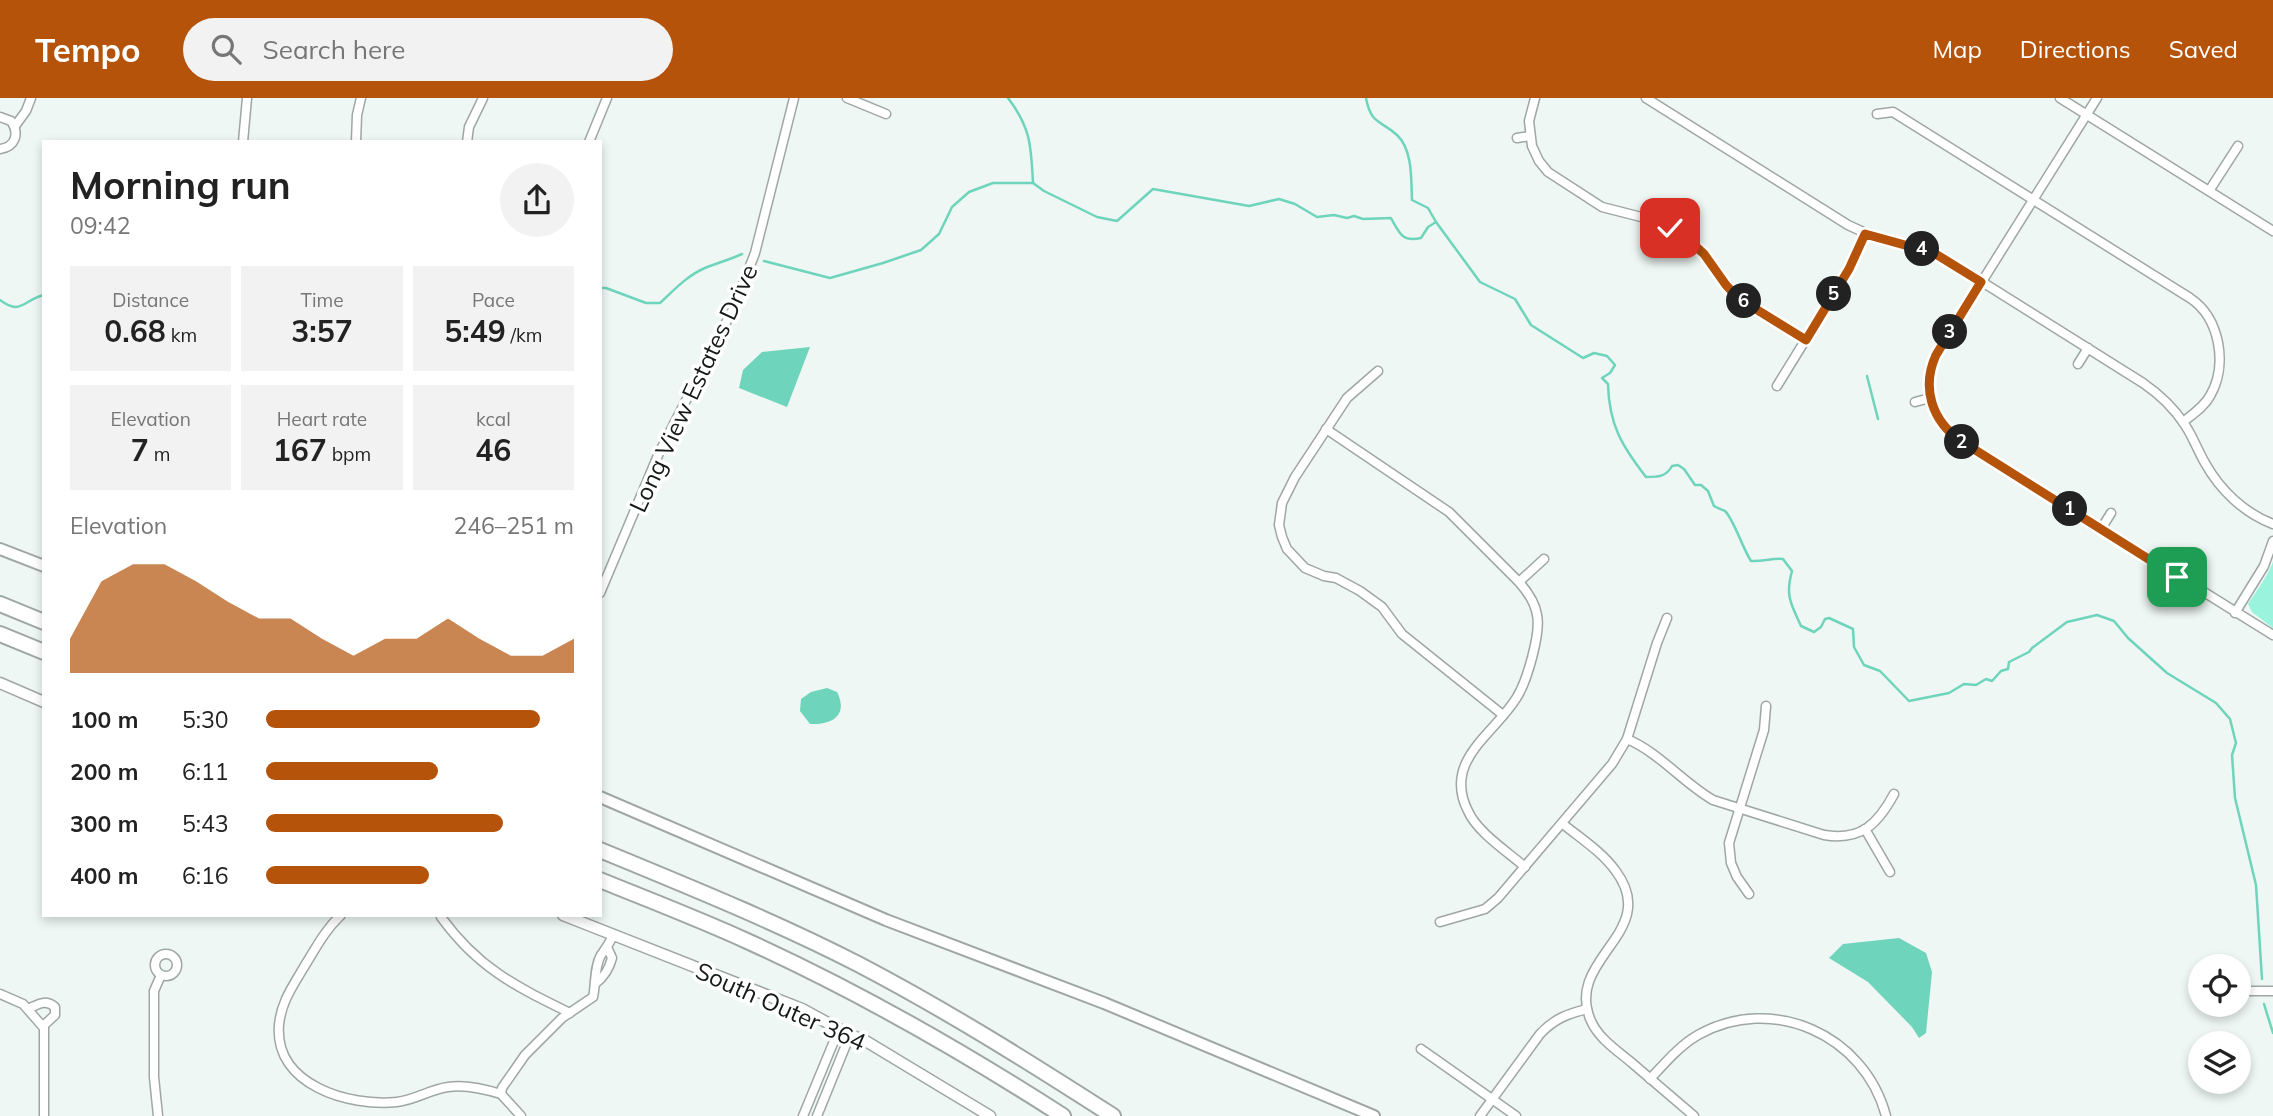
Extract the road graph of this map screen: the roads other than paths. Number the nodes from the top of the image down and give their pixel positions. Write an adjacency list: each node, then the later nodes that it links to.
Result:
1 (31, 98): 16 (street)
2 (247, 98): 19 (street)
3 (361, 98): 20 (street)
4 (483, 98): 21 (street)
5 (607, 98): 22 (street)
6 (794, 98): 47 (street, Long View Estates Drive)
7 (847, 98): 12 (street)
8 (1535, 98): 17 (street)
9 (1646, 98): 28 (street)
10 (2060, 98): 14 (street)
11 (2097, 98): 14 (street)
12 (886, 114)
13 (1877, 114): 26 (street)
14 (2086, 114): 25 (street); 26 (street)
15 (0, 117): 16 (street)
16 (15, 126): 24 (street)
17 (1530, 136): 18 (street); 30 (street)
18 (1517, 138)
19 (243, 140)
20 (356, 140)
21 (467, 140)
22 (590, 140)
23 (2238, 146): 25 (street)
24 (0, 149)
25 (2209, 191): 27 (street)
26 (2032, 201): 29 (street); 37 (street)
27 (2273, 231)
28 (1865, 234): 29 (street); 30 (street)
29 (1981, 282): 31 (street); 35 (street)
30 (1806, 340): 34 (street)
31 (2088, 348): 32 (street); 37 (street)
32 (2078, 364)
33 (1378, 371): 38 (street)
34 (1777, 386)
35 (1930, 398): 36 (street); 41 (street)
36 (1915, 402)
37 (2183, 422): 40 (street)
38 (1326, 429): 46 (street); 58 (street)
39 (2111, 513): 41 (street)
40 (2273, 524)
41 (2101, 529): 49 (street)
42 (2273, 541): 49 (street)
43 (0, 549): 45 (main road)
44 (1544, 559): 46 (street)
45 (42, 565)
46 (1519, 582): 58 (street)
47 (602, 588)
48 (0, 604): 51 (highway)
49 (2235, 613): 53 (street)
50 (1667, 618): 59 (street)
51 (42, 621)
52 (0, 634): 54 (highway)
53 (2273, 635)
54 (42, 651)
55 (0, 684): 56 (street)
56 (42, 701)
57 (1766, 706): 62 (street)
58 (1503, 715): 66 (street)
59 (1627, 739): 62 (street); 63 (street)
60 (1894, 794): 64 (street)
61 (602, 798): 97 (main road)
62 (1740, 809): 64 (street); 69 (street)
63 (1563, 824): 66 (street); 80 (street)
64 (1866, 829): 67 (street)
65 (602, 851): 96 (highway)
66 (1525, 867): 73 (street)
67 (1890, 872)
68 (602, 881): 95 (highway)
69 (1749, 894)
70 (339, 917): 87 (street)
71 (440, 917): 81 (street)
72 (568, 917): 74 (street, South Outer 364)
73 (1440, 922)
74 (613, 935): 81 (street); 83 (street, South Outer 364)
75 (161, 975): 90 (street)
76 (2251, 991): 77 (street)
77 (2273, 991)
78 (0, 994): 79 (street)
79 (28, 1009): 82 (street); 82 (street)
80 (1587, 1009): 86 (street); 88 (street)
81 (570, 1013): 87 (street)
82 (43, 1026): 89 (street)
83 (839, 1029): 84 (street, South Outer 364); 92 (street)
84 (850, 1035): 93 (street); 94 (street, South Outer 364)
85 (1421, 1049): 88 (street)
86 (1650, 1079): 100 (street); 101 (street)
87 (501, 1094): 91 (street)
88 (1493, 1098): 98 (street); 99 (street)
89 (44, 1116)
90 (158, 1116)
91 (522, 1116)
92 (803, 1116)
93 (817, 1116)
94 (990, 1116)
95 (1063, 1116)
96 (1113, 1116)
97 (1374, 1116)
98 (1480, 1116)
99 (1516, 1116)
100 (1694, 1116)
101 (1886, 1116)

